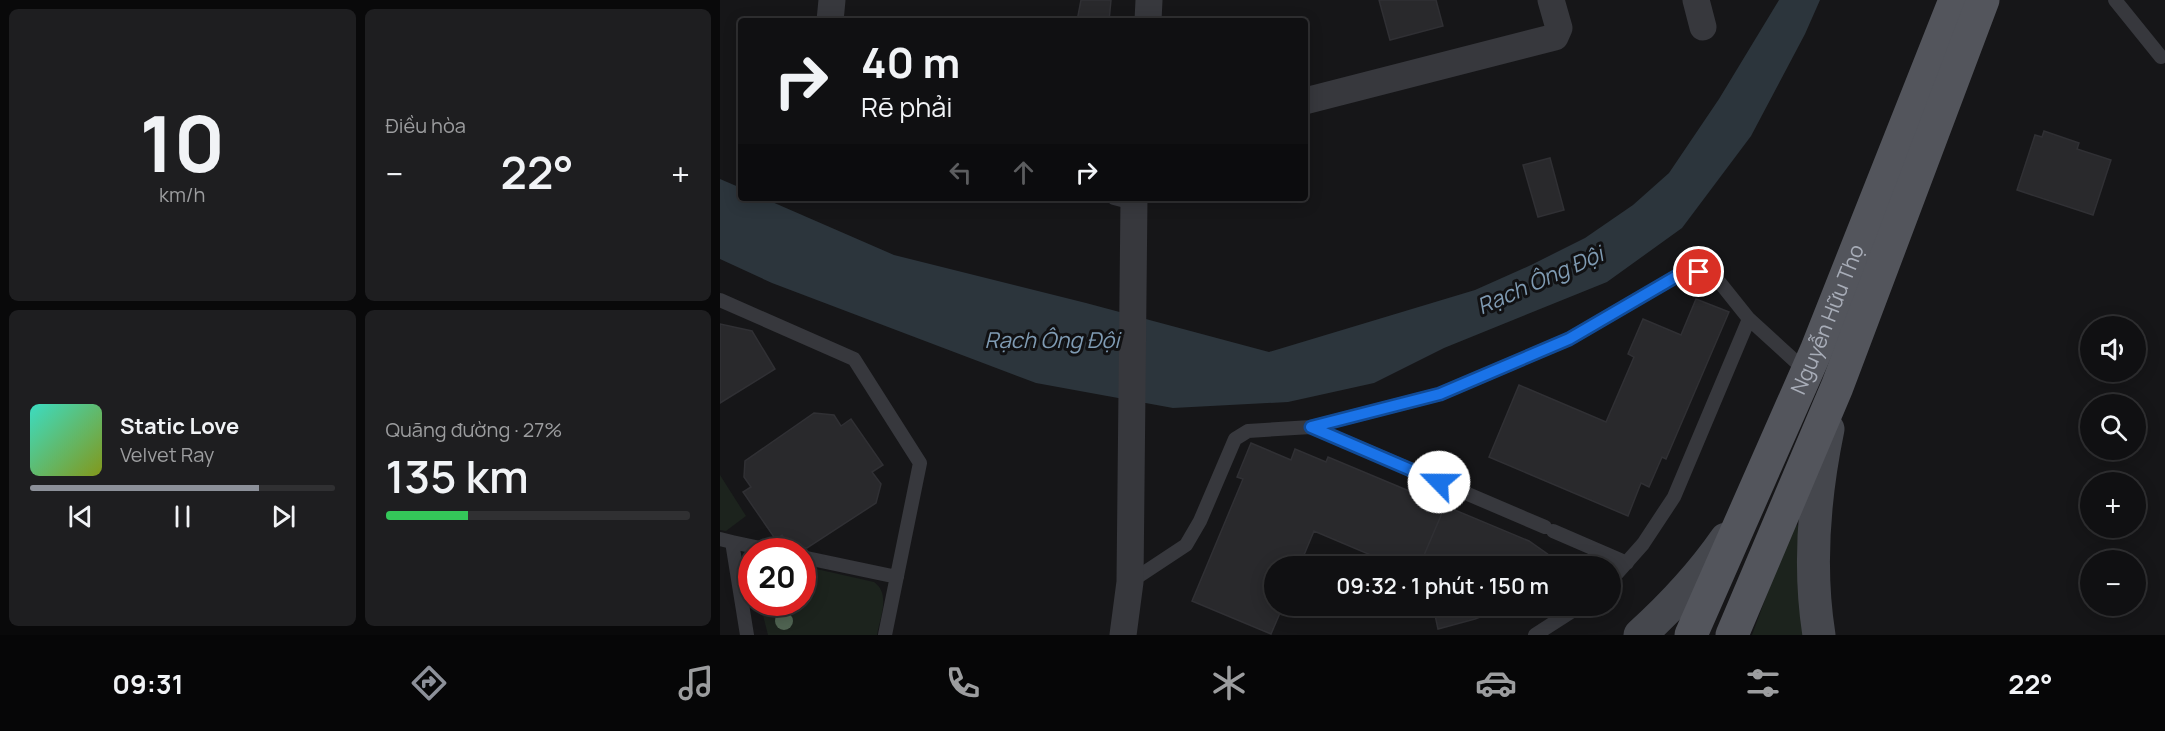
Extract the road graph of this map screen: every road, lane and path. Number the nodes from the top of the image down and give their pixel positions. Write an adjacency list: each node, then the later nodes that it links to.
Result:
1 (832, 0): 8 (street)
2 (1149, 0): 9 (street)
3 (1551, 0): 12 (street)
4 (1696, 0): 10 (street)
5 (1955, 0): 16 (main road, Nguyễn Hữu Thọ)
6 (1983, 0): 17 (main road, Nguyễn Hữu Thọ)
7 (2115, 0): 11 (lane)
8 (830, 18)
9 (1148, 18)
10 (1703, 27)
11 (2161, 57)
12 (1308, 100)
13 (1127, 201): 25 (street)
14 (720, 300): 24 (lane)
15 (1749, 319): 16 (lane); 18 (lane); 22 (lane)
16 (1807, 372): 19 (main road, Nguyễn Hữu Thọ)
17 (1837, 387): 33 (main road, Nguyễn Hữu Thọ); 34 (street)
18 (1311, 427): 22 (lane); 25 (lane)
19 (1746, 510): 31 (street); 32 (main road, Nguyễn Hữu Thọ)
20 (726, 540): 27 (lane)
21 (816, 560): 24 (lane)
22 (1628, 563): 23 (lane)
23 (1621, 570)
24 (897, 577): 28 (lane)
25 (1130, 582): 29 (street)
26 (1564, 616): 30 (lane)
27 (747, 635)
28 (885, 635)
29 (1124, 635)
30 (1535, 635)
31 (1640, 635)
32 (1691, 635)
33 (1732, 635)
34 (1820, 635)

